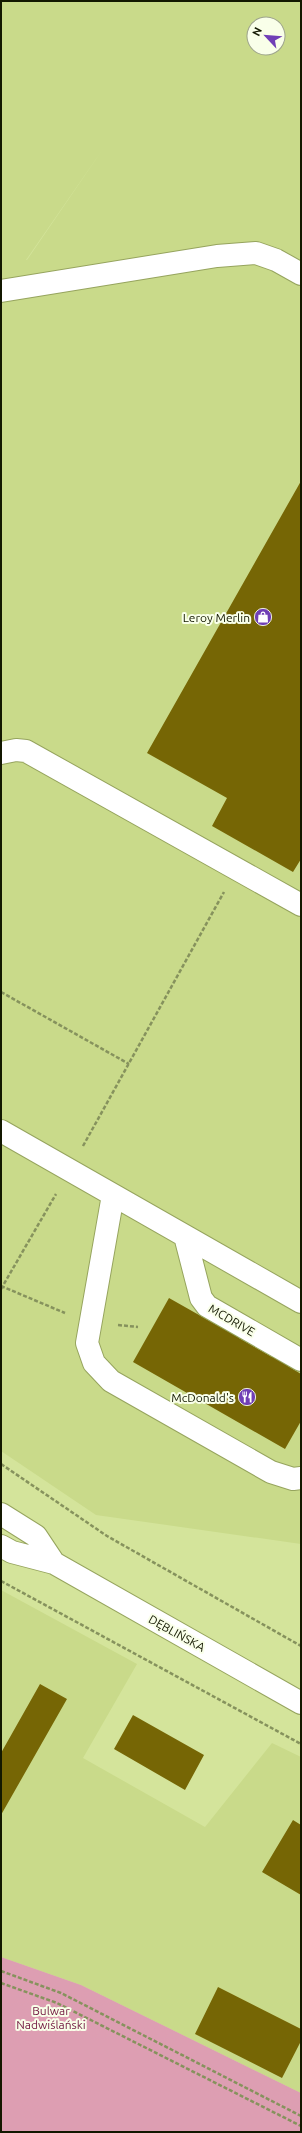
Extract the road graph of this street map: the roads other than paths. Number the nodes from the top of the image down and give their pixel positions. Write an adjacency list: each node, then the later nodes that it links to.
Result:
1 (301, 274): 2 (main road)
2 (1, 291)
3 (1, 753): 4 (main road)
4 (301, 905)
5 (1, 1131): 6 (main road)
6 (113, 1195): 7 (main road); 10 (main road)
7 (185, 1236): 8 (main road); 9 (main road, MCDRIVE)
8 (301, 1302)
9 (301, 1360)
10 (301, 1478)
11 (1, 1514): 13 (main road, DĘBLIŃSKA)
12 (1, 1546): 13 (main road, DĘBLIŃSKA)
13 (54, 1563): 14 (main road, DĘBLIŃSKA)
14 (301, 1702)

